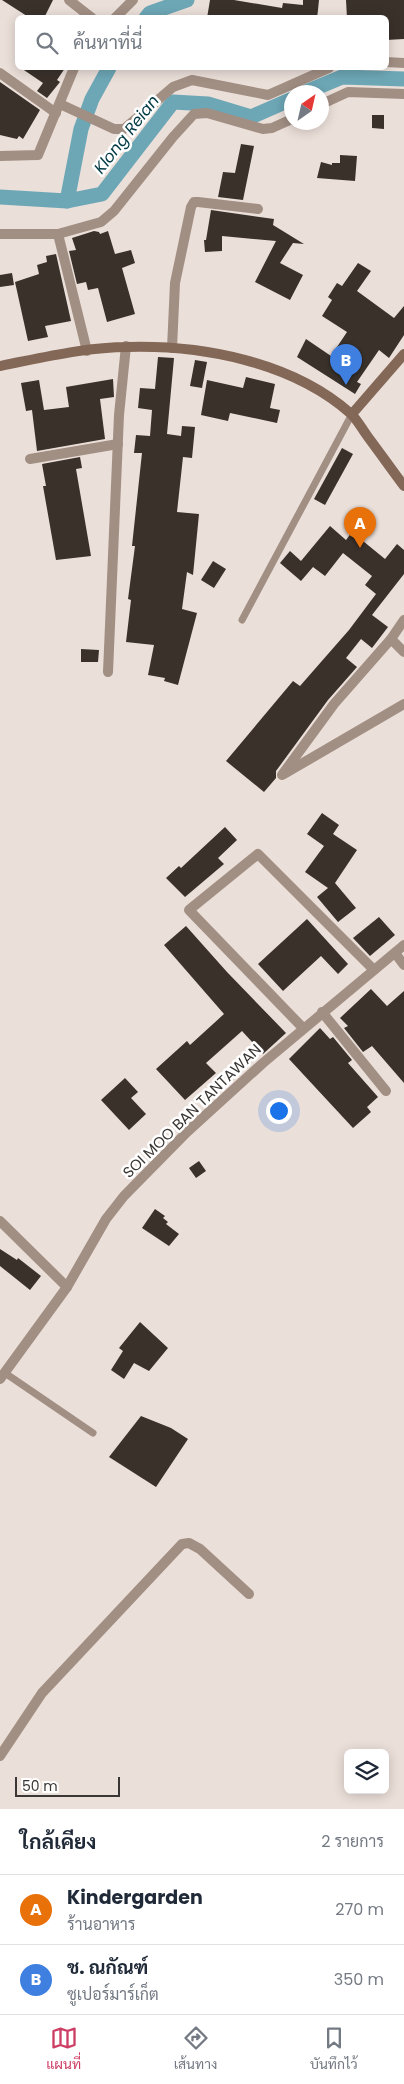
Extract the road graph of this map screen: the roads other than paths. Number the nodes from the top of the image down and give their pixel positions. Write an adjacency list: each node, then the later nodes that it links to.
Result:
1 (69, 0): 3 (street)
2 (133, 0): 4 (street)
3 (88, 15)
4 (118, 15)
5 (389, 62): 6 (street)
6 (404, 63)
7 (73, 70): 12 (street)
8 (324, 70): 12 (street)
9 (0, 73): 12 (street)
10 (404, 94): 11 (street)
11 (329, 101)
12 (58, 109): 14 (street)
13 (284, 122): 17 (street)
14 (0, 156)
15 (258, 209): 19 (street)
16 (0, 234): 17 (street)
17 (58, 234): 20 (street)
18 (126, 346): 19 (street); 20 (street); 24 (street)
19 (172, 348): 23 (street)
20 (88, 351): 22 (street)
21 (404, 354): 23 (street)
22 (0, 366)
23 (352, 414): 26 (street); 27 (lane)
24 (118, 444): 25 (street); 31 (street)
25 (30, 459)
26 (404, 486)
27 (242, 620)
28 (404, 620): 29 (street)
29 (391, 639): 30 (street); 32 (street)
30 (404, 652)
31 (108, 672)
32 (404, 704)
33 (404, 944): 34 (street, SOI MOO BAN TANTAWAN)
34 (395, 953): 35 (street); 36 (street, SOI MOO BAN TANTAWAN)
35 (404, 965)
36 (374, 970): 37 (street, SOI MOO BAN TANTAWAN); 38 (street)
37 (322, 1012): 38 (street, SOI MOO BAN TANTAWAN); 39 (street)
38 (302, 1028): 41 (street, SOI MOO BAN TANTAWAN)
39 (386, 1091)
40 (0, 1221): 41 (street)
41 (67, 1287): 42 (street, SOI MOO BAN TANTAWAN)
42 (2, 1376): 43 (lane)
43 (92, 1433)
44 (249, 1594): 45 (street)
45 (0, 1756)

